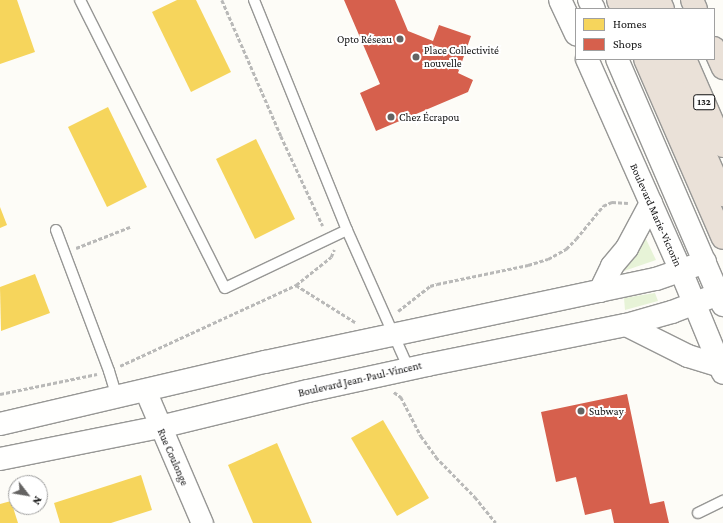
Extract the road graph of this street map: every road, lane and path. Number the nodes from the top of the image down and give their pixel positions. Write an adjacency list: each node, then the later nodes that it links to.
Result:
1 (80, 0): 20 (lane)
2 (222, 0): 17 (path)
3 (254, 0): 20 (lane)
4 (560, 0): 5 (street)
5 (575, 33)
6 (715, 50): 12 (highway)
7 (587, 60): 16 (street, Boulevard Marie-Victorin)
8 (617, 60): 24 (street)
9 (645, 60): 21 (highway)
10 (663, 60): 14 (highway)
11 (685, 60): 13 (highway, 132)
12 (723, 68)
13 (723, 146)
14 (723, 195)
15 (628, 203): 30 (path)
16 (651, 203): 25 (street, Boulevard Marie-Victorin); 27 (street)
17 (324, 226)
18 (130, 227): 23 (path)
19 (56, 230): 23 (lane)
20 (347, 230): 33 (lane)
21 (723, 238)
22 (334, 249): 26 (path)
23 (64, 252): 36 (lane)
24 (705, 262): 25 (street); 28 (street)
25 (681, 271): 27 (street); 29 (street, Boulevard Marie-Victorin)
26 (296, 286): 31 (path); 36 (path)
27 (600, 291): 33 (street)
28 (721, 300): 29 (street, Boulevard Jean-Paul-Vincent)
29 (695, 304): 32 (street, Boulevard Jean-Paul-Vincent); 35 (street, Boulevard Marie-Victorin)
30 (398, 311)
31 (360, 324)
32 (626, 325): 34 (street, Boulevard Jean-Paul-Vincent); 35 (street)
33 (394, 335): 34 (lane); 37 (street)
34 (409, 369): 42 (street, Boulevard Jean-Paul-Vincent)
35 (722, 369)
36 (109, 371): 39 (path); 40 (lane)
37 (145, 390): 40 (street); 42 (street, Rue Coulonge)
38 (390, 392): 47 (path)
39 (0, 394)
40 (117, 398): 41 (street)
41 (0, 424)
42 (160, 427): 43 (street, Boulevard Jean-Paul-Vincent); 46 (street, Rue Coulonge)
43 (0, 459)
44 (723, 501): 45 (lane)
45 (698, 513)
46 (202, 523)
47 (496, 523)

